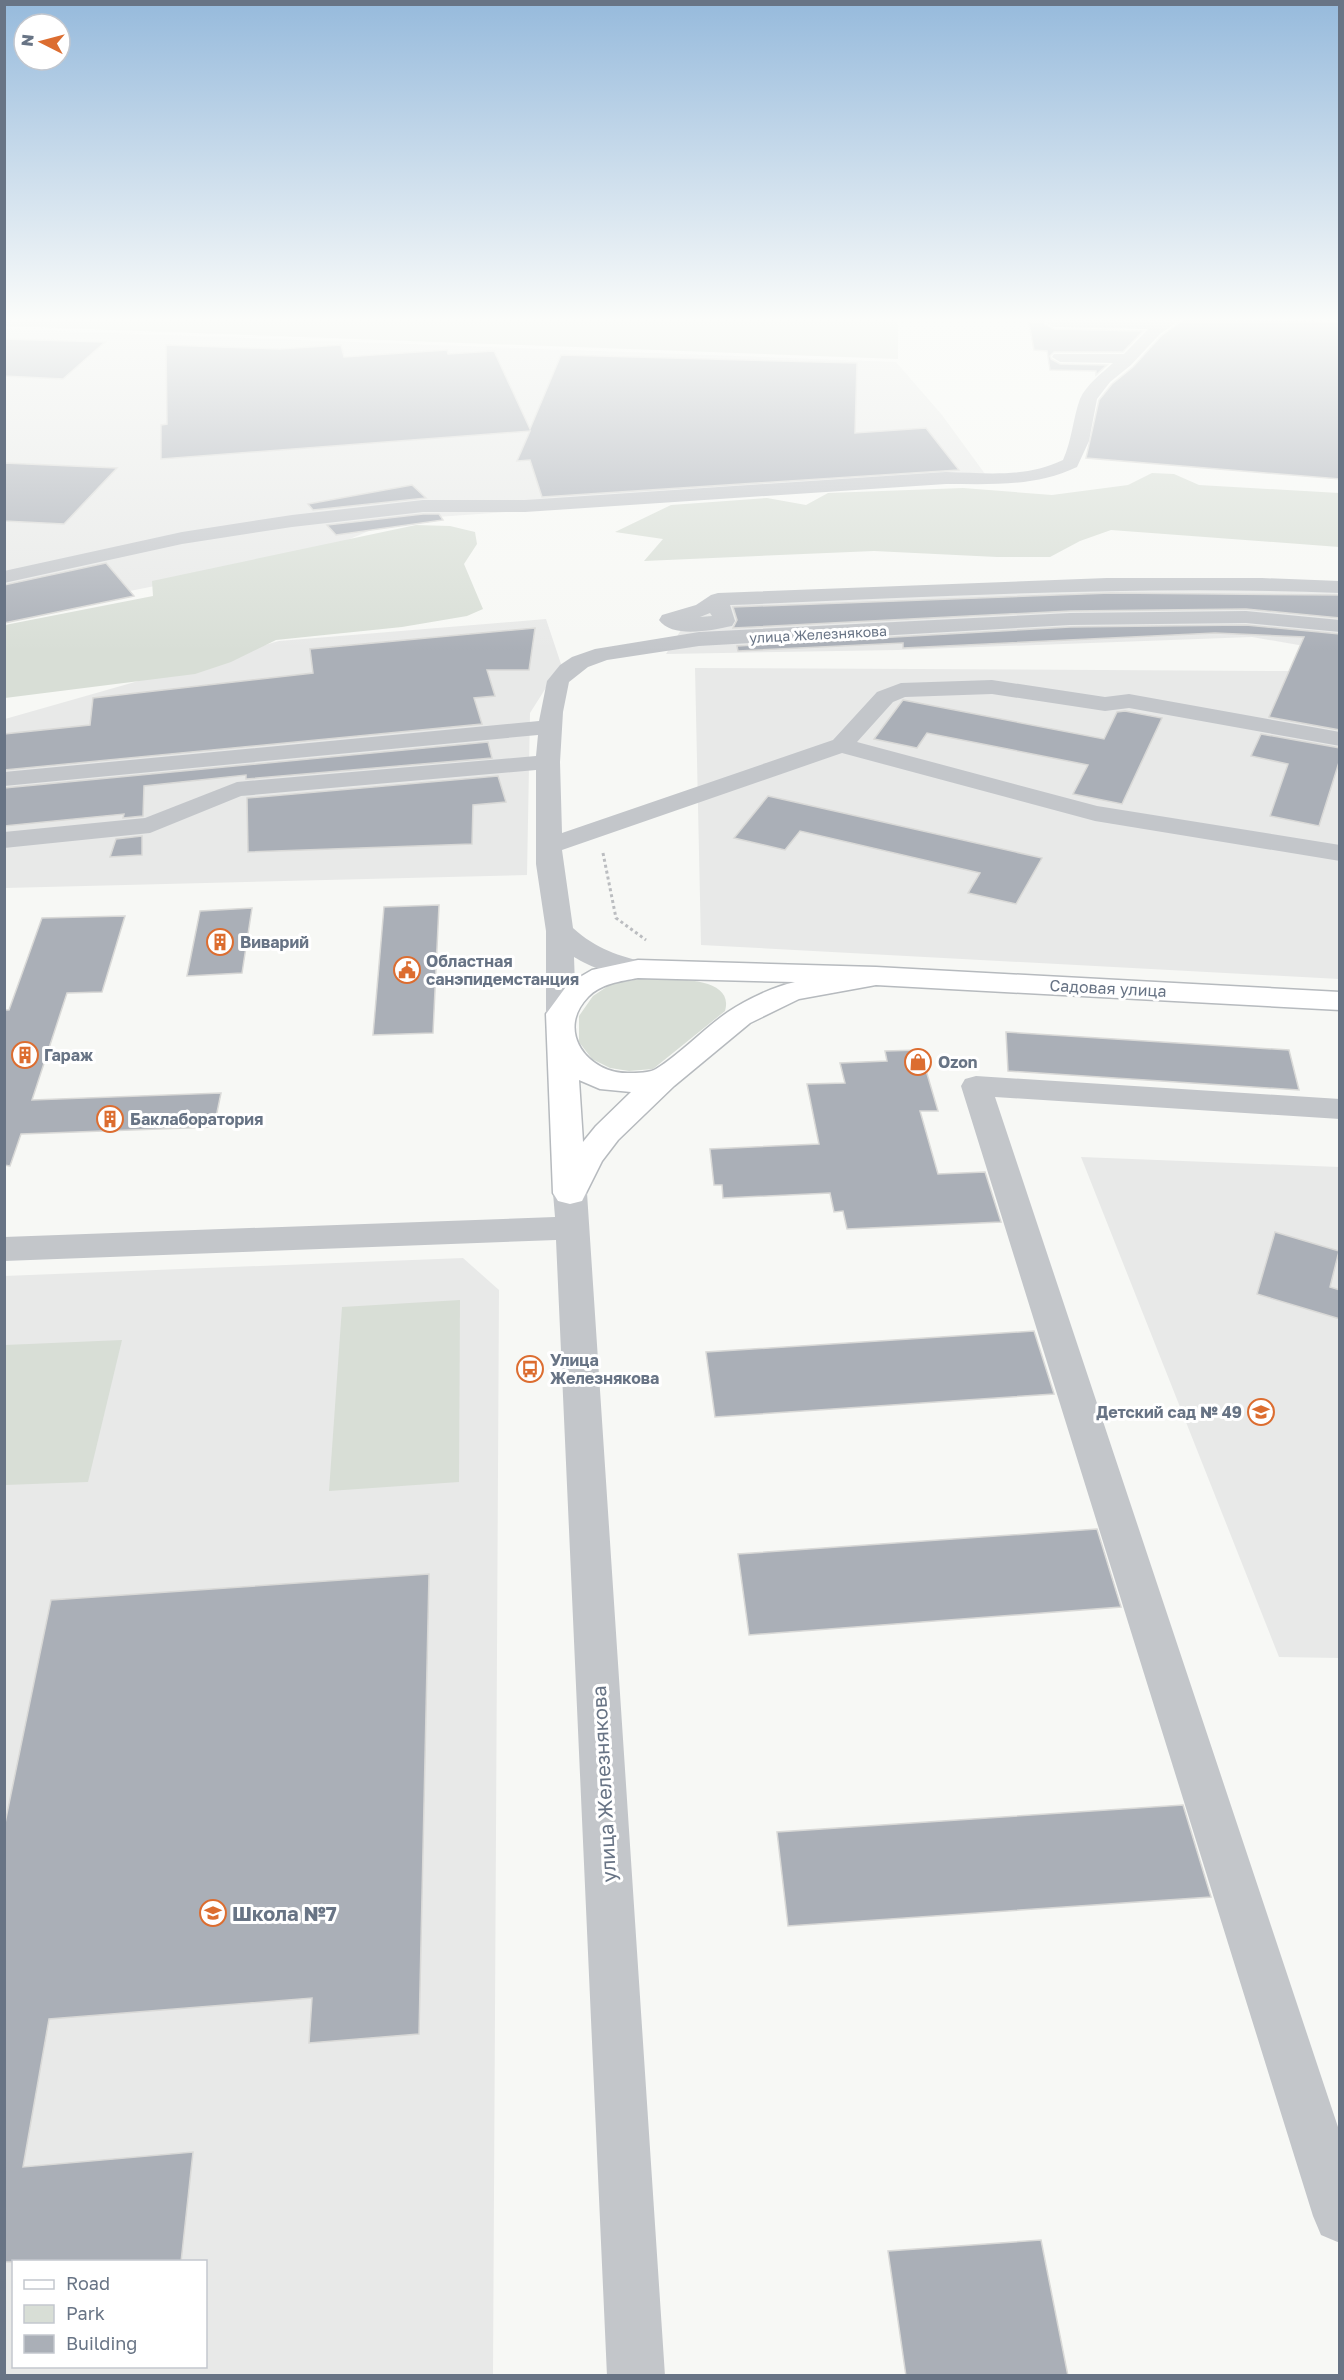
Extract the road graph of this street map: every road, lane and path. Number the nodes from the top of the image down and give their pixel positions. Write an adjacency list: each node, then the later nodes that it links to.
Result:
1 (1082, 430): 2 (street)
2 (4, 577)
3 (1249, 582): 4 (street); 5 (street); 6 (street)
4 (1340, 587)
5 (718, 599)
6 (1340, 607)
7 (1340, 626): 8 (street, улица Железнякова)
8 (551, 727): 11 (street, улица Железнякова); 12 (street)
9 (1340, 739): 10 (street)
10 (841, 745): 14 (street); 16 (street)
11 (548, 762): 13 (street); 14 (street, улица Железнякова)
12 (4, 779)
13 (4, 840)
14 (549, 846): 17 (street, улица Железнякова)
15 (603, 852): 18 (path)
16 (1340, 853)
17 (560, 931): 19 (street); 23 (street, улица Железнякова)
18 (651, 941)
19 (638, 969): 20 (main road); 23 (main road)
20 (698, 970): 21 (main road); 24 (main road)
21 (876, 976): 22 (main road, Садовая улица); 24 (main road)
22 (1340, 1000)
23 (561, 1014): 25 (main road)
24 (740, 1017): 26 (main road)
25 (561, 1045): 26 (main road); 28 (main road, улица Железнякова)
26 (663, 1079): 28 (main road)
27 (1340, 1109): 30 (street)
28 (571, 1210): 29 (street); 31 (street, улица Железнякова)
29 (4, 1249)
30 (1340, 2216)
31 (636, 2376)

